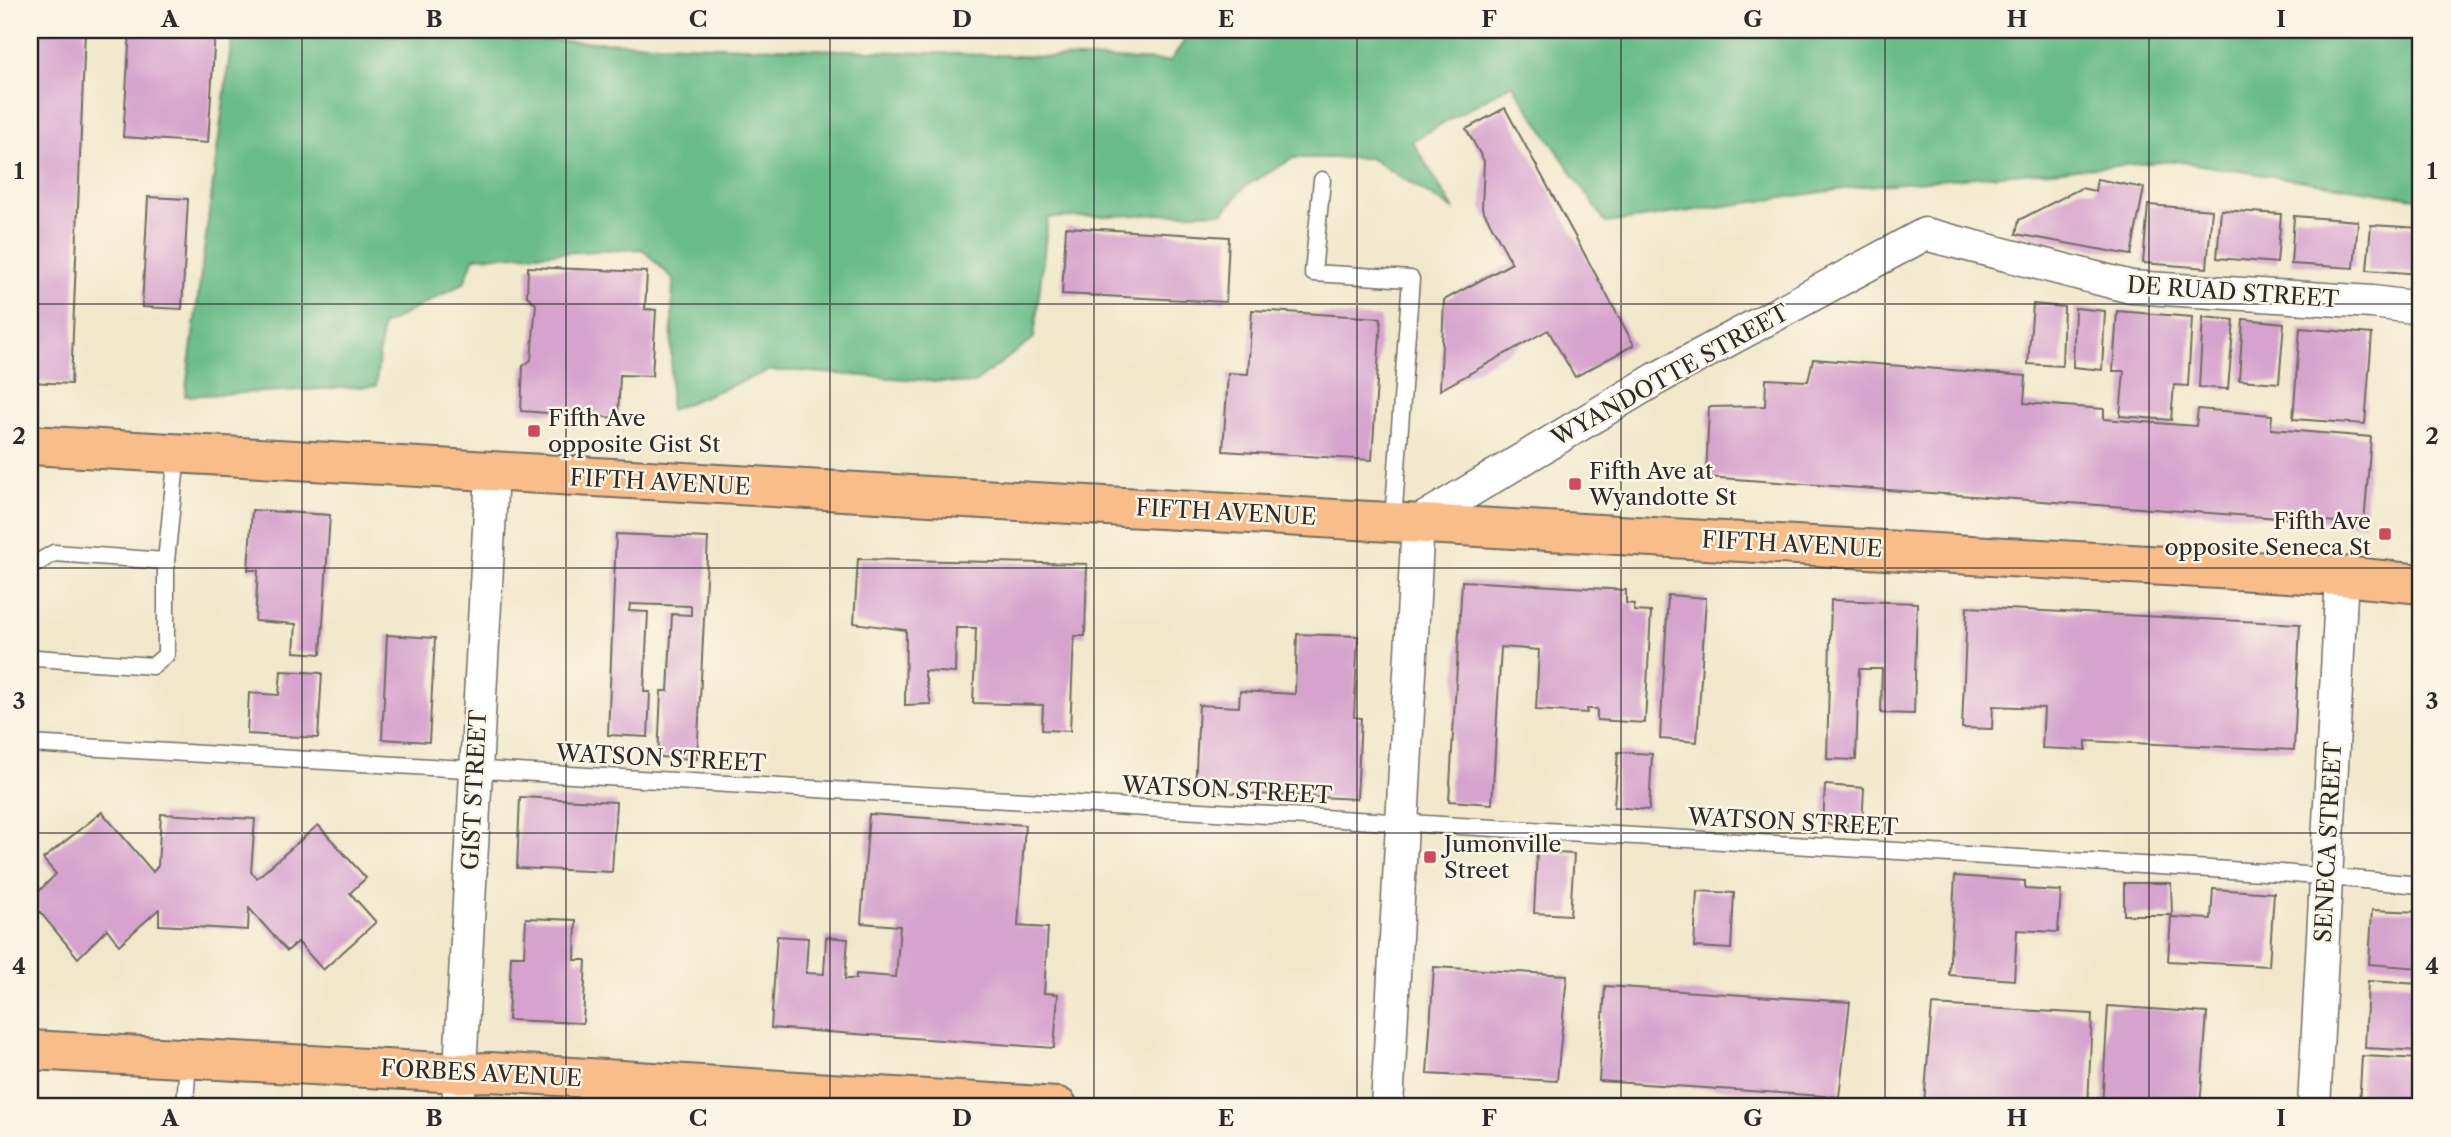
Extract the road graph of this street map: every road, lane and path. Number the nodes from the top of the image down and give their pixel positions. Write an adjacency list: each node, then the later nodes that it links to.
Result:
1 (1322, 180): 7 (lane)
2 (1925, 233): 3 (street, DE RUAD STREET); 7 (street, WYANDOTTE STREET)
3 (2421, 308)
4 (30, 445): 5 (main road, FIFTH AVENUE)
5 (177, 454): 6 (main road, FIFTH AVENUE); 8 (lane)
6 (492, 473): 7 (main road, FIFTH AVENUE); 14 (street, GIST STREET)
7 (1406, 521): 10 (main road, FIFTH AVENUE); 15 (street)
8 (166, 561): 9 (lane); 12 (lane)
9 (30, 567)
10 (2342, 576): 11 (main road, FIFTH AVENUE); 16 (street, SENECA STREET)
11 (2421, 584)
12 (30, 654)
13 (30, 744): 14 (lane, WATSON STREET)
14 (474, 771): 15 (lane, WATSON STREET); 20 (street, GIST STREET)
15 (1403, 822): 16 (lane, WATSON STREET); 23 (street)
16 (2326, 876): 17 (lane, WATSON STREET); 24 (street, SENECA STREET)
17 (2421, 884)
18 (30, 1050): 19 (main road, FORBES AVENUE)
19 (188, 1058): 20 (main road, FORBES AVENUE); 21 (lane)
20 (459, 1090): 22 (main road, FORBES AVENUE)
21 (185, 1107)
22 (1058, 1107)
23 (1387, 1107)
24 (2314, 1107)

